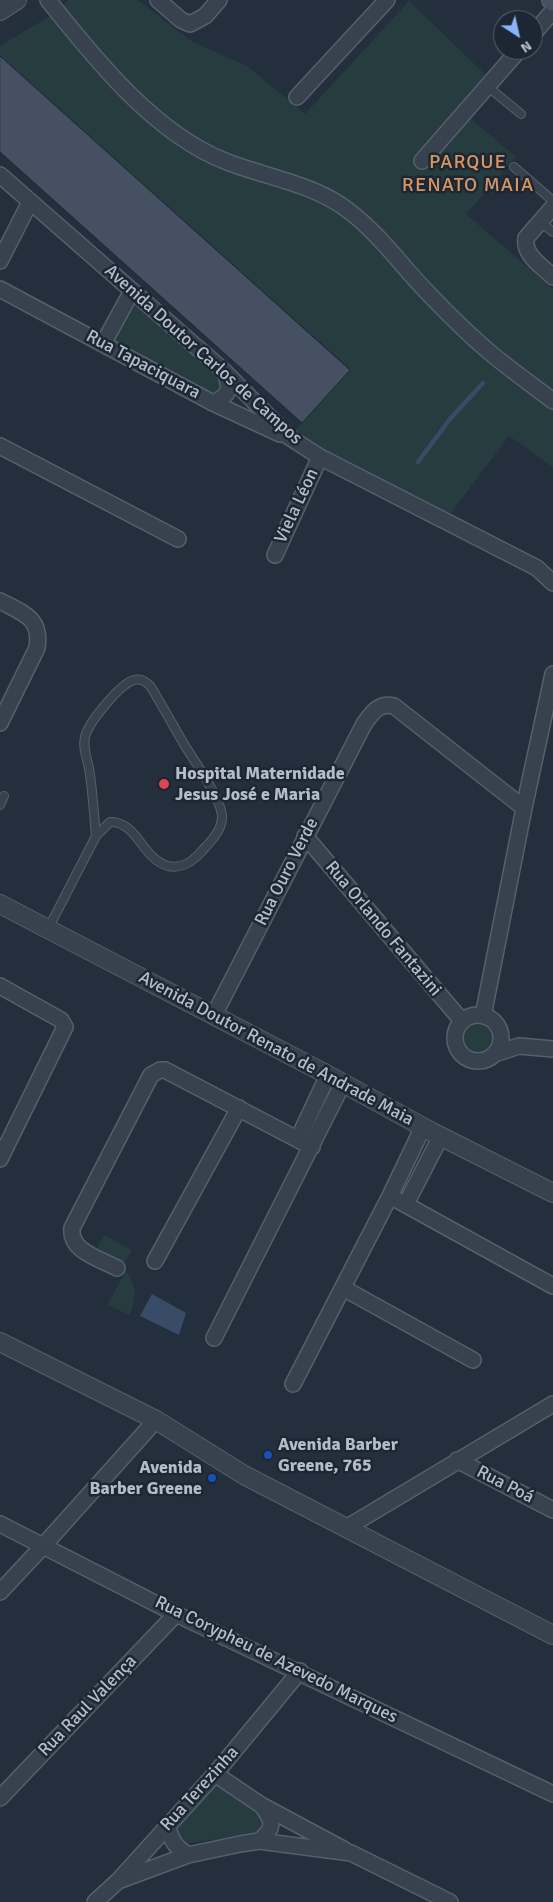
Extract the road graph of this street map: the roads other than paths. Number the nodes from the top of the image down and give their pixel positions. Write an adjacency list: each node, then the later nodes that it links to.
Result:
1 (48, 0): 25 (street)
2 (158, 0): 3 (street)
3 (219, 0)
4 (387, 0): 9 (street)
5 (553, 11): 6 (street)
6 (543, 22)
7 (510, 60): 8 (street)
8 (487, 86): 10 (lane); 11 (street)
9 (298, 97)
10 (520, 114)
11 (422, 161)
12 (514, 167): 14 (lane)
13 (0, 175): 15 (street, Avenida Doutor Carlos de Campos)
14 (553, 201)
15 (30, 202): 19 (street); 22 (street, Avenida Doutor Carlos de Campos)
16 (553, 207): 17 (street)
17 (540, 222): 18 (lane); 20 (street)
18 (553, 232)
19 (0, 261)
20 (553, 276)
21 (0, 289): 23 (street, Rua Tapaciquara)
22 (132, 291): 23 (street); 24 (street, Avenida Doutor Carlos de Campos)
23 (103, 344): 26 (street, Rua Tapaciquara)
24 (225, 372): 26 (street); 27 (street, Avenida Doutor Carlos de Campos)
25 (553, 401)
26 (212, 403): 27 (street, Rua Tapaciquara)
27 (288, 438): 29 (street, Avenida Doutor Carlos de Campos)
28 (0, 446): 30 (street)
29 (320, 457): 31 (street, Viela Léon); 32 (street, Avenida Doutor Carlos de Campos)
30 (178, 539)
31 (275, 555)
32 (553, 583)
33 (0, 601): 35 (street)
34 (553, 674): 38 (street)
35 (0, 723)
36 (4, 796): 37 (lane)
37 (0, 805)
38 (524, 808): 40 (street, Rua Ouro Verde); 45 (street)
39 (96, 836): 39 (lane); 42 (lane)
40 (305, 836): 44 (street, Rua Ouro Verde); 46 (street, Rua Orlando Fantazini)
41 (0, 904): 42 (street, Avenida Doutor Renato de Andrade Maia)
42 (48, 929): 44 (street, Avenida Doutor Renato de Andrade Maia)
43 (0, 986): 57 (street)
44 (214, 1015): 51 (street, Avenida Doutor Renato de Andrade Maia)
45 (483, 1016): 46 (street); 47 (street)
46 (462, 1022): 50 (street)
47 (497, 1025): 48 (street); 50 (street)
48 (519, 1046): 49 (street); 50 (street)
49 (553, 1049)
50 (494, 1054)
51 (335, 1079): 53 (street, Avenida Doutor Renato de Andrade Maia); 55 (street); 56 (street)
52 (239, 1108): 55 (street); 61 (street); 62 (street)
53 (422, 1127): 54 (street, Avenida Doutor Renato de Andrade Maia); 59 (street)
54 (441, 1136): 58 (street, Avenida Doutor Renato de Andrade Maia); 60 (street)
55 (298, 1139): 56 (street)
56 (312, 1146): 65 (street)
57 (0, 1159)
58 (553, 1193)
59 (390, 1196): 60 (street); 64 (street)
60 (406, 1204): 63 (street)
61 (155, 1261)
62 (117, 1268)
63 (553, 1286)
64 (343, 1288): 67 (street); 68 (street)
65 (214, 1338)
66 (0, 1342): 70 (street)
67 (473, 1360)
68 (293, 1384)
69 (553, 1404): 71 (street)
70 (156, 1420): 74 (street); 75 (street)
71 (457, 1460): 72 (street, Rua Poá); 74 (street)
72 (553, 1510)
73 (0, 1524): 75 (street, Rua Corypheu de Azevedo Marques)
74 (346, 1528): 78 (street)
75 (44, 1545): 76 (street); 77 (street, Rua Corypheu de Azevedo Marques)
76 (0, 1592)
77 (176, 1614): 79 (street, Rua Corypheu de Azevedo Marques); 82 (street, Rua Raul Valença)
78 (551, 1638)
79 (300, 1671): 80 (street, Rua Terezinha); 81 (street, Rua Corypheu de Azevedo Marques)
80 (215, 1774): 83 (street); 84 (street, Rua Terezinha)
81 (553, 1794)
82 (0, 1798)
83 (261, 1805): 85 (street); 86 (street)
84 (167, 1825): 87 (street); 88 (street, Rua Terezinha)
85 (259, 1841): 86 (street); 87 (street)
86 (351, 1853): 90 (street)
87 (188, 1855): 88 (street)
88 (118, 1881): 89 (street, Rua Terezinha)
89 (95, 1902)
90 (450, 1902)

